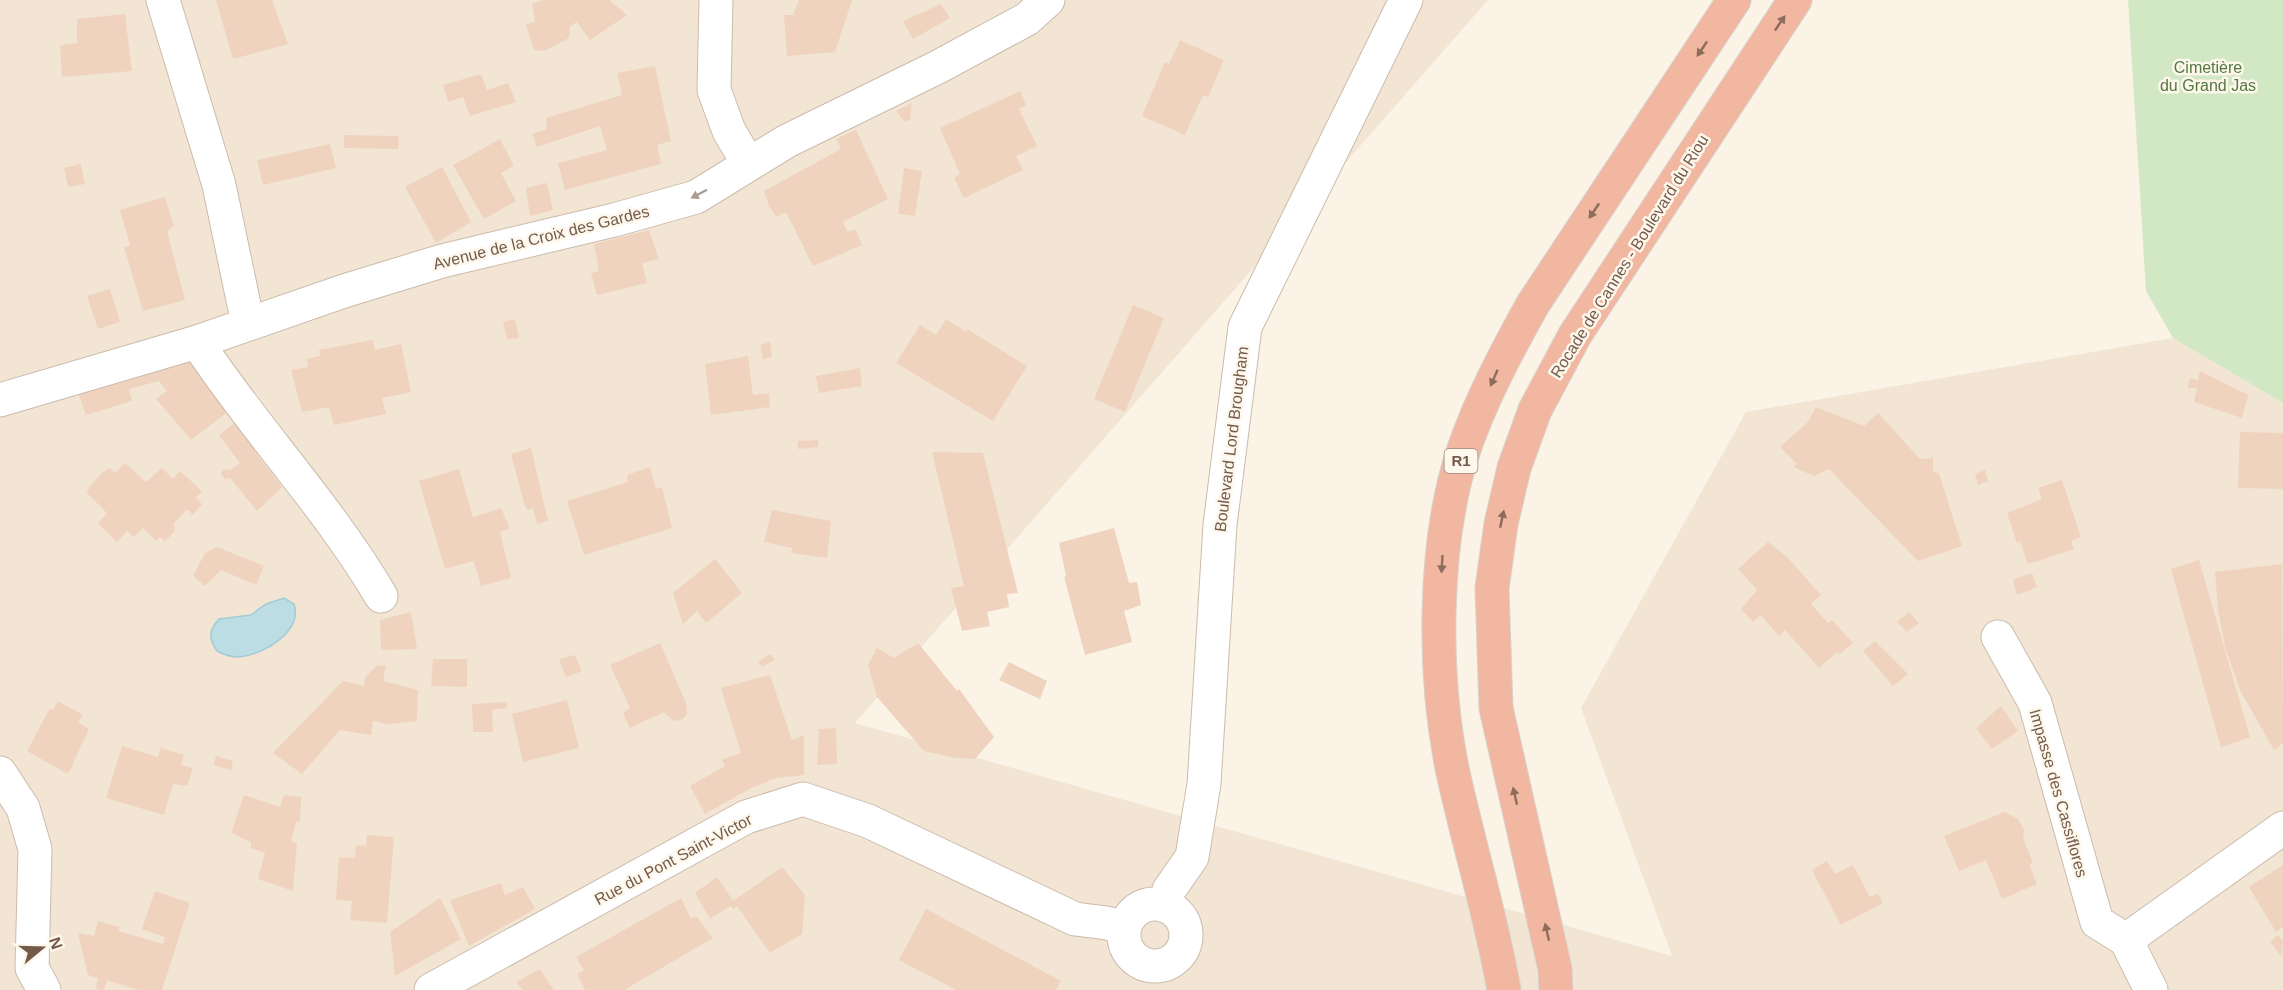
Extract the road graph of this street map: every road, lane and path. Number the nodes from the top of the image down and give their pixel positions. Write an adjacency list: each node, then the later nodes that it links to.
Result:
1 (163, 0): 8 (street)
2 (716, 0): 7 (street)
3 (1048, 0): 7 (street, Avenue de la Croix des Gardes)
4 (1406, 0): 15 (street, Boulevard Lord Brougham)
5 (1734, 0): 21 (highway, R1, one-way to 21)
6 (1795, 0): 22 (highway, Rocade de Cannes - Boulevard du Riou, one-way to 6)
7 (748, 163): 8 (street, Avenue de la Croix des Gardes, one-way to 8)
8 (248, 324): 9 (street, Avenue de la Croix des Gardes)
9 (197, 342): 10 (street, Avenue de la Croix des Gardes); 11 (street)
10 (0, 400)
11 (381, 596)
12 (1998, 637): 17 (street, Impasse des Cassiflores)
13 (0, 773): 19 (street)
14 (2283, 828): 17 (street)
15 (1165, 906): 16 (street); 18 (street)
16 (1124, 928): 18 (street); 20 (street, Rue du Pont Saint-Victor)
17 (2126, 940): 23 (street)
18 (1154, 978)
19 (44, 990)
20 (431, 990)
21 (1504, 990)
22 (1556, 990)
23 (2151, 990)

